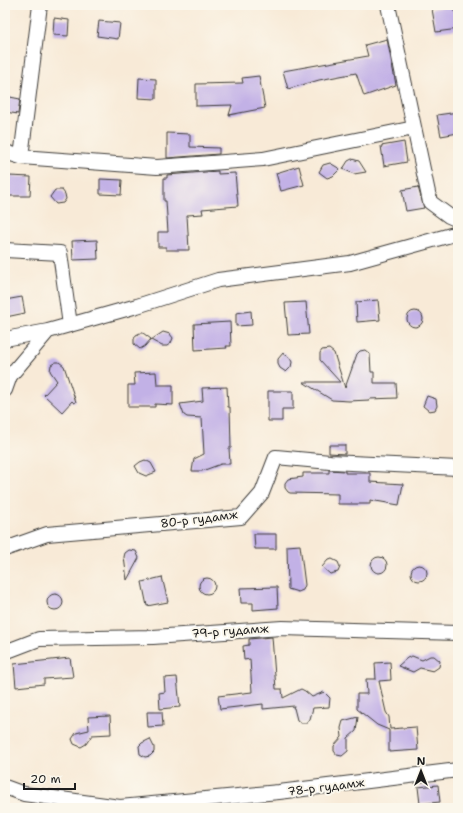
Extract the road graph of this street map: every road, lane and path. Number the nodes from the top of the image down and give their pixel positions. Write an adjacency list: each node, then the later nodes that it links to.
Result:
1 (40, 5): 5 (street)
2 (388, 5): 3 (street)
3 (414, 128): 5 (street); 6 (street)
4 (5, 152): 5 (street)
5 (21, 157)
6 (458, 220)
7 (458, 232): 9 (street)
8 (5, 250): 9 (street)
9 (70, 325): 10 (street)
10 (48, 332): 11 (street); 12 (street)
11 (5, 339)
12 (5, 390)
13 (458, 468): 14 (street, 80-р гудамж)
14 (5, 549)
15 (458, 633): 16 (street, 79-р гудамж)
16 (5, 652)
17 (458, 770): 19 (street, 78-р гудамж)
18 (5, 787): 19 (street, 78-р гудамж)
19 (79, 805)

